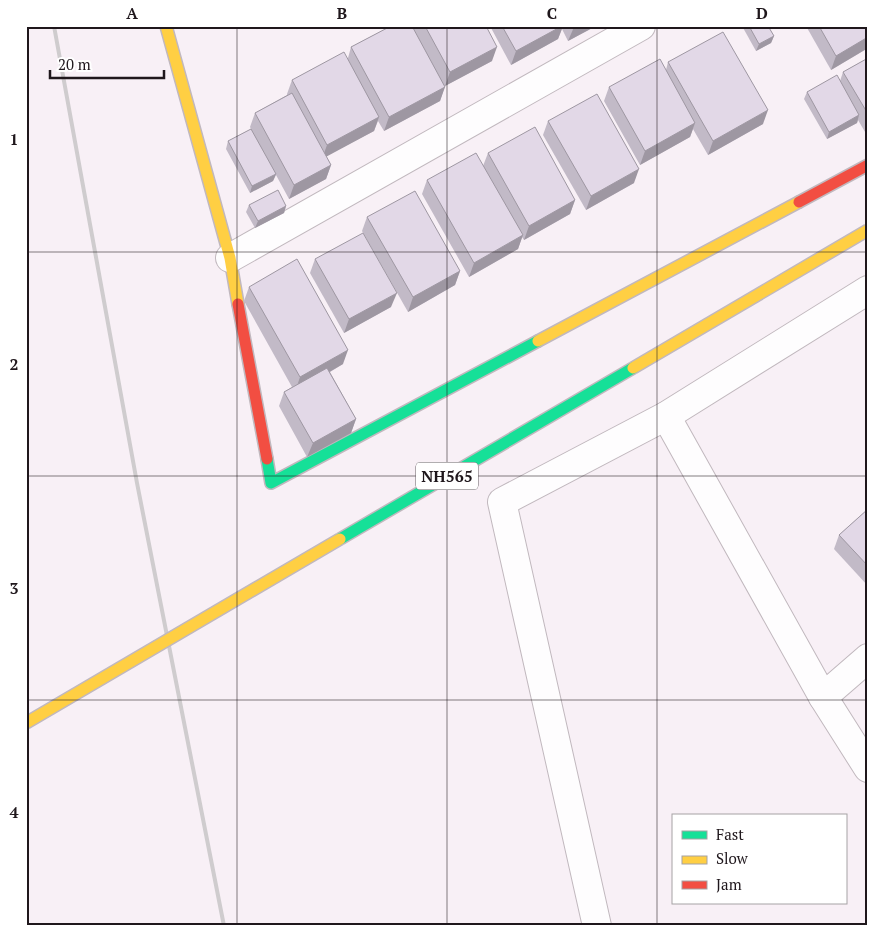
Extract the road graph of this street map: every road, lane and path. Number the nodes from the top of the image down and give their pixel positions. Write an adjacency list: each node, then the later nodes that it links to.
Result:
1 (166, 26): 5 (main road)
2 (641, 26): 5 (street)
3 (868, 165): 5 (main road)
4 (868, 230): 10 (main road, NH565, bridge)
5 (230, 258)
6 (868, 290): 7 (street)
7 (666, 416): 9 (street); 12 (street)
8 (868, 658): 9 (street)
9 (823, 697): 11 (street)
10 (26, 722)
11 (868, 768)
12 (597, 926)

